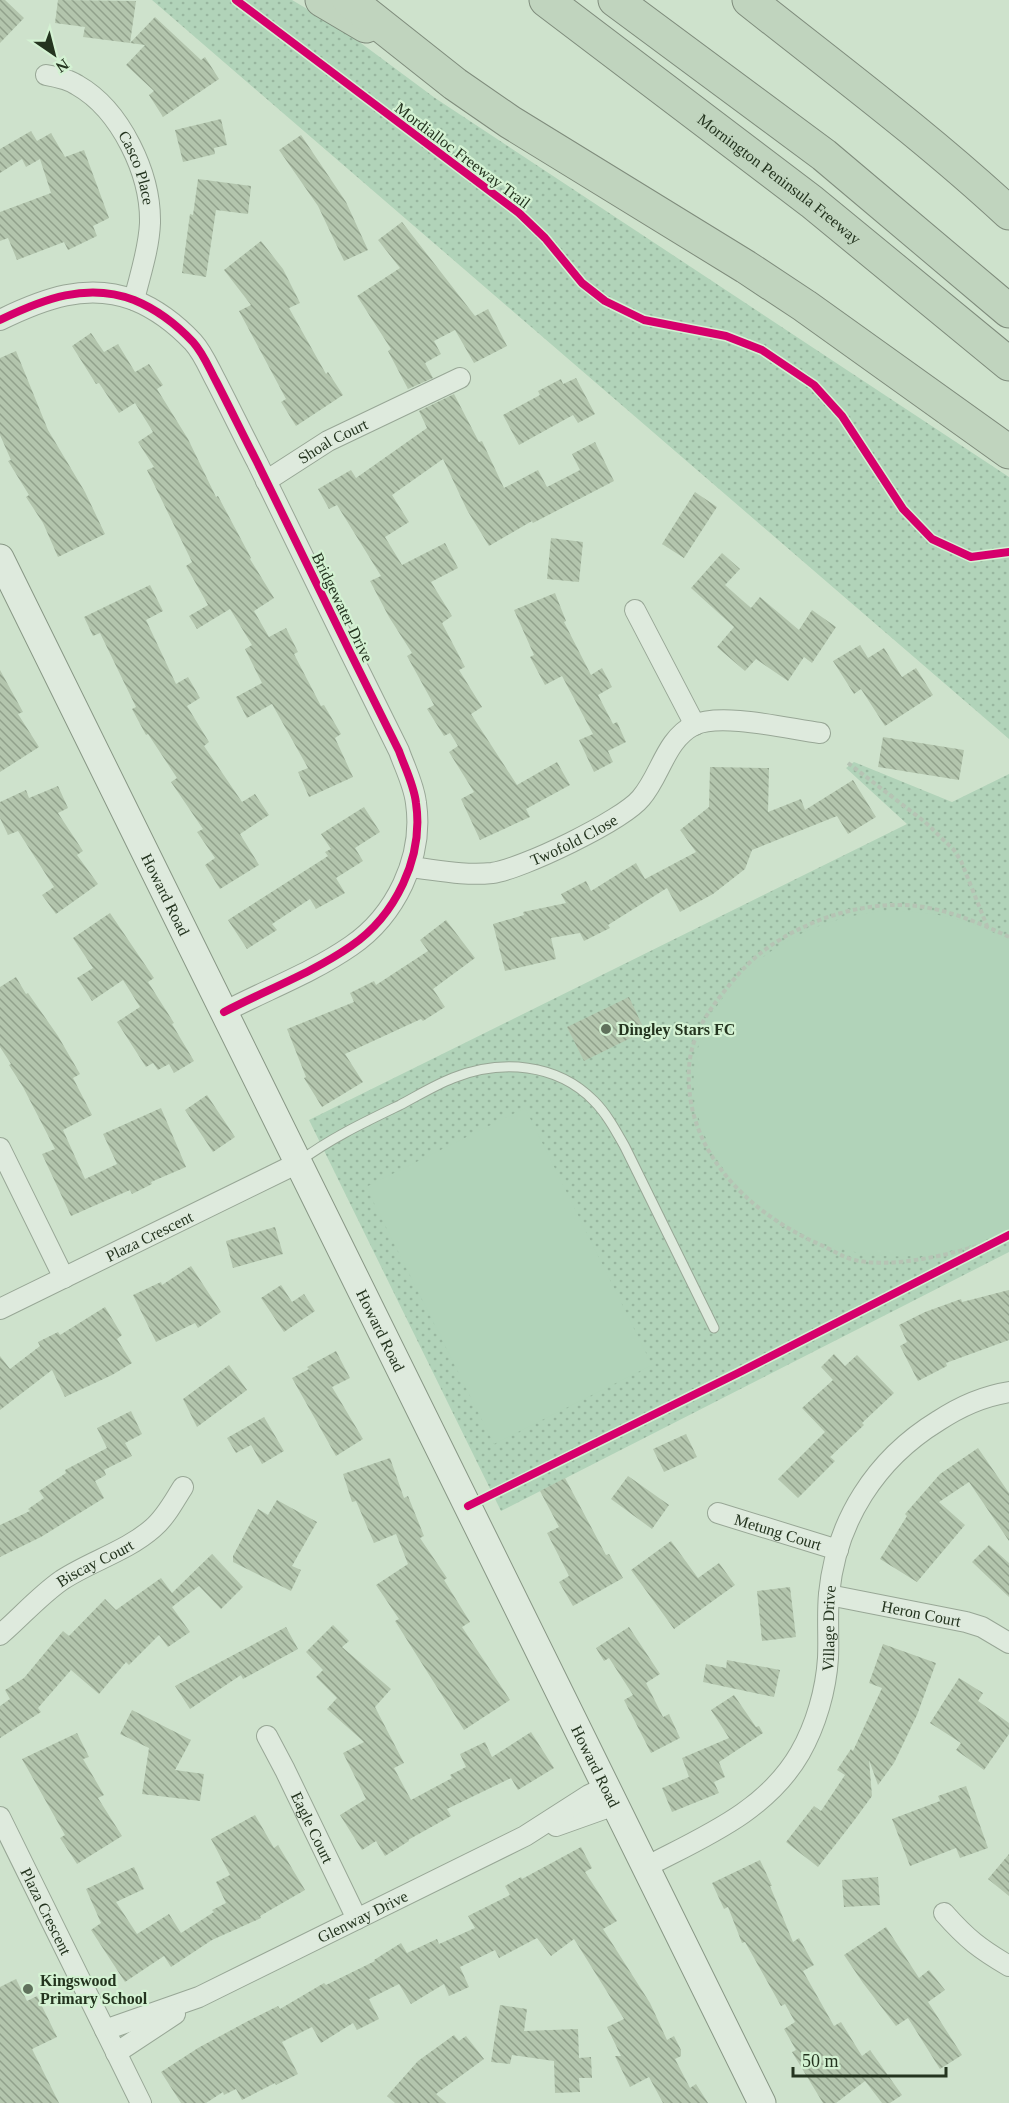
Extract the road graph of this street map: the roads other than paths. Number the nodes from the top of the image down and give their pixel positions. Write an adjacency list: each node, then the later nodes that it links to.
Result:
1 (322, 0): 6 (highway)
2 (349, 0): 6 (highway)
3 (546, 0): 12 (highway, Mornington Peninsula Freeway)
4 (615, 0): 10 (highway)
5 (749, 0): 8 (highway)
6 (424, 60): 14 (highway)
7 (46, 75): 9 (street, Casco Place)
8 (1009, 213)
9 (134, 300): 11 (street, Bridgewater Drive); 15 (street, Bridgewater Drive)
10 (1009, 311)
11 (0, 320)
12 (1009, 364)
13 (460, 378): 15 (street, Shoal Court)
14 (1009, 452)
15 (266, 481): 20 (street, Bridgewater Drive)
16 (0, 558): 21 (main road, Howard Road)
17 (634, 610): 18 (street)
18 (695, 725): 19 (street); 20 (street, Twofold Close)
19 (820, 733)
20 (410, 867): 21 (street, Bridgewater Drive)
21 (224, 1012): 23 (main road, Howard Road)
22 (0, 1148): 24 (street)
23 (298, 1163): 24 (street, Plaza Crescent); 26 (lane); 35 (main road, Howard Road)
24 (64, 1278): 25 (street, Plaza Crescent)
25 (0, 1310)
26 (714, 1328)
27 (1009, 1392): 30 (street, Village Drive)
28 (183, 1487): 32 (street, Biscay Court)
29 (718, 1514): 30 (street, Metung Court)
30 (838, 1550): 31 (street, Village Drive)
31 (829, 1595): 33 (street, Heron Court); 37 (street, Village Drive)
32 (0, 1635)
33 (1009, 1643)
34 (267, 1737): 39 (street, Eagle Court)
35 (610, 1796): 37 (main road, Howard Road); 39 (street, Glenway Drive)
36 (0, 1817): 42 (street, Plaza Crescent)
37 (646, 1867): 45 (main road, Howard Road)
38 (944, 1913): 40 (street)
39 (357, 1919): 41 (street, Glenway Drive)
40 (1009, 1966)
41 (199, 1997): 42 (street, Glenway Drive); 43 (street, Glenway Drive)
42 (105, 2030): 43 (street, Plaza Crescent)
43 (116, 2053): 44 (street, Plaza Crescent)
44 (141, 2103)
45 (762, 2103)

